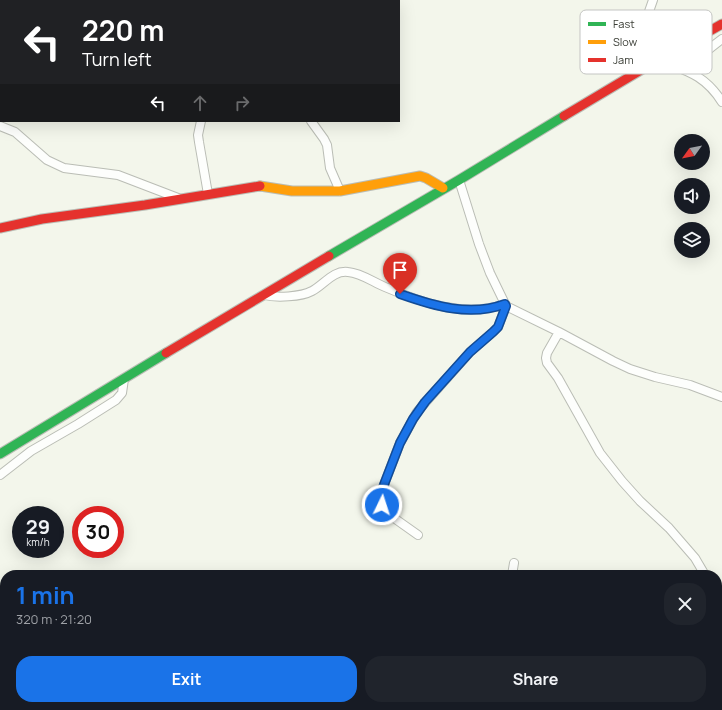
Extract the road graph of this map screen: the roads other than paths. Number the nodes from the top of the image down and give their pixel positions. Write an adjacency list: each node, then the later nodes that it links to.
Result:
1 (653, 0): 2 (street)
2 (650, 10)
3 (722, 24): 4 (main road)
4 (712, 30)
5 (722, 40): 6 (street)
6 (712, 47)
7 (634, 74): 13 (main road)
8 (693, 74): 9 (street)
9 (722, 102)
10 (200, 122): 16 (street)
11 (312, 122): 15 (street)
12 (0, 126): 17 (street)
13 (459, 180): 14 (main road); 20 (street)
14 (443, 188): 15 (main road); 19 (main road)
15 (340, 190): 16 (main road)
16 (208, 194): 17 (main road)
17 (178, 198): 18 (main road)
18 (0, 228)
19 (262, 295): 20 (street); 22 (main road)
20 (506, 305): 21 (street); 26 (street)
21 (559, 332): 23 (street); 29 (street)
22 (124, 378): 24 (main road); 25 (street)
23 (722, 397)
24 (0, 454)
25 (0, 475)
26 (418, 536)
27 (514, 563): 28 (street)
28 (513, 570)
29 (702, 570)

